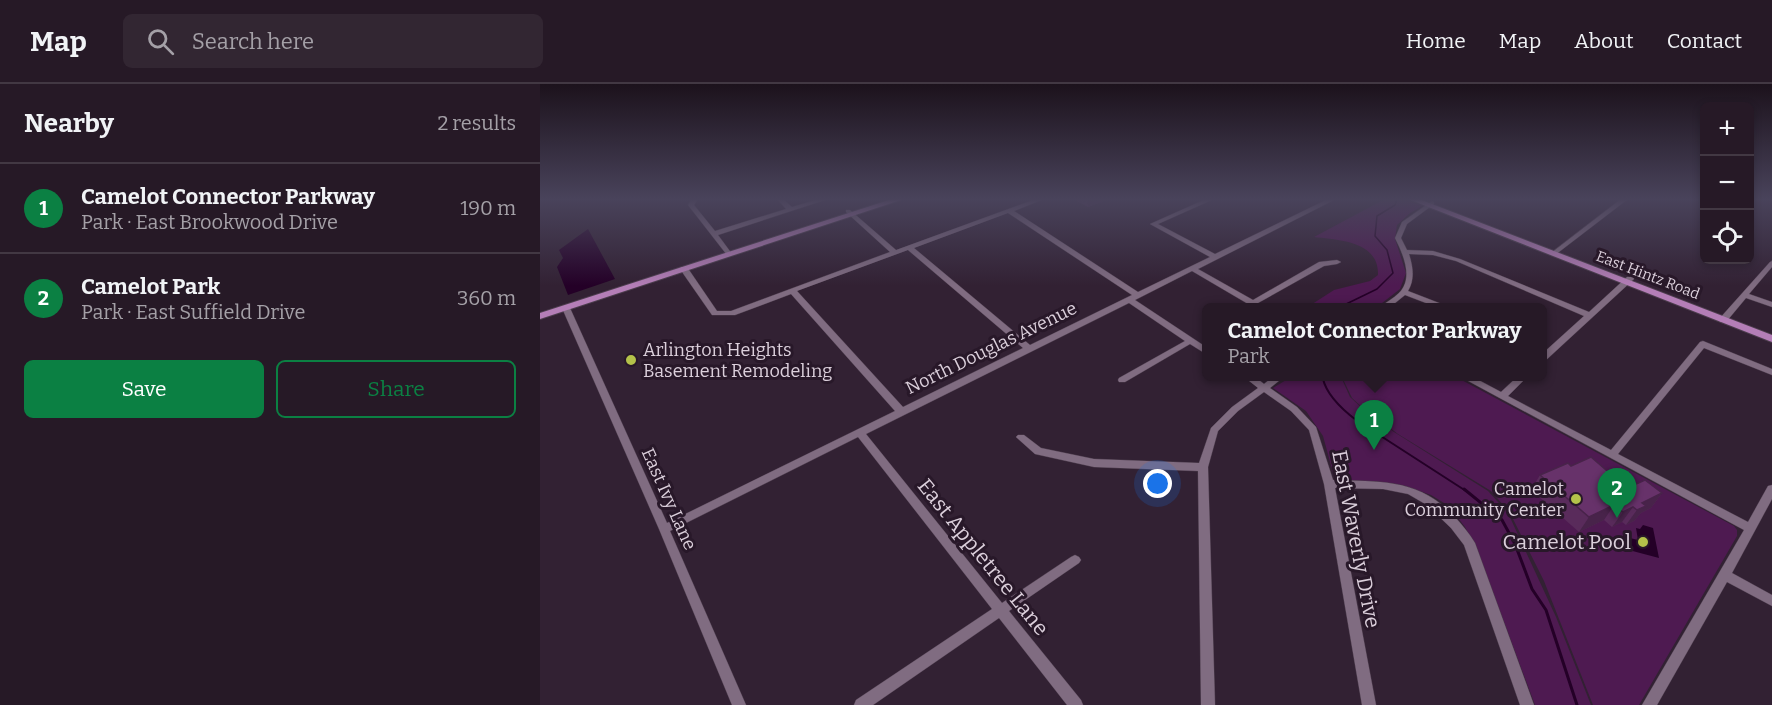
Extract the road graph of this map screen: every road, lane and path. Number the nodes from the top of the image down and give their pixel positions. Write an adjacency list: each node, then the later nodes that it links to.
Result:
1 (708, 228): 12 (street)
2 (732, 228): 12 (street)
3 (803, 228): 14 (main road)
4 (867, 228): 15 (street)
5 (963, 228): 13 (street)
6 (1035, 228): 26 (street)
7 (1160, 228): 18 (street)
8 (1272, 228): 18 (street, North Douglas Avenue)
9 (1402, 228): 16 (street)
10 (1494, 228): 17 (main road, East Hintz Road)
11 (1587, 228): 17 (street)
12 (713, 234): 14 (street)
13 (908, 248): 15 (street); 42 (street)
14 (728, 252): 22 (main road); 35 (main road)
15 (894, 252): 24 (street)
16 (1406, 252): 25 (street); 36 (street)
17 (1555, 252): 23 (main road, East Hintz Road)
18 (1213, 256): 21 (street, North Douglas Avenue)
19 (1337, 262): 30 (street)
20 (1772, 263): 27 (street)
21 (1192, 268): 26 (street, North Douglas Avenue); 29 (street)
22 (684, 269): 24 (street); 34 (main road)
23 (1628, 281): 36 (street); 38 (main road, East Hintz Road)
24 (792, 290): 53 (street)
25 (1404, 292): 31 (street); 32 (street)
26 (1138, 295): 28 (street, North Douglas Avenue)
27 (1744, 295): 33 (street); 38 (street)
28 (1128, 299): 41 (street); 42 (street, North Douglas Avenue)
29 (1253, 303)
30 (1260, 303)
31 (1390, 303)
32 (1434, 303)
33 (1772, 305)
34 (566, 308): 37 (main road); 61 (street, East Ivy Lane)
35 (540, 310)
36 (1588, 315): 44 (street)
37 (540, 316)
38 (1725, 318): 39 (main road, East Hintz Road); 40 (main road, East Hintz Road)
39 (1772, 333)
40 (1772, 339)
41 (1190, 341): 43 (street); 46 (street)
42 (1028, 348): 53 (street, North Douglas Avenue)
43 (1202, 348)
44 (1547, 354)
45 (1772, 372): 56 (street)
46 (1122, 380)
47 (1255, 381): 51 (street, East Waverly Drive)
48 (1273, 381): 51 (street)
49 (1472, 381): 52 (street)
50 (1519, 381): 52 (street)
51 (1264, 387): 57 (street); 58 (street, East Waverly Drive)
52 (1502, 397): 56 (street)
53 (901, 411): 54 (street, North Douglas Avenue)
54 (860, 433): 61 (street, North Douglas Avenue); 65 (street, East Appletree Lane)
55 (1021, 437): 57 (street)
56 (1612, 455): 60 (street)
57 (1203, 467): 69 (street)
58 (1329, 484): 70 (street, East Waverly Drive); 71 (street)
59 (1772, 489): 60 (street)
60 (1750, 528): 63 (street)
61 (664, 529): 66 (street, East Ivy Lane)
62 (1075, 560): 65 (street)
63 (1725, 575): 64 (street); 72 (street)
64 (1772, 602)
65 (1001, 610): 67 (street); 68 (street, East Appletree Lane)
66 (739, 705)
67 (861, 705)
68 (1076, 705)
69 (1208, 705)
70 (1369, 705)
71 (1527, 705)
72 (1649, 705)

